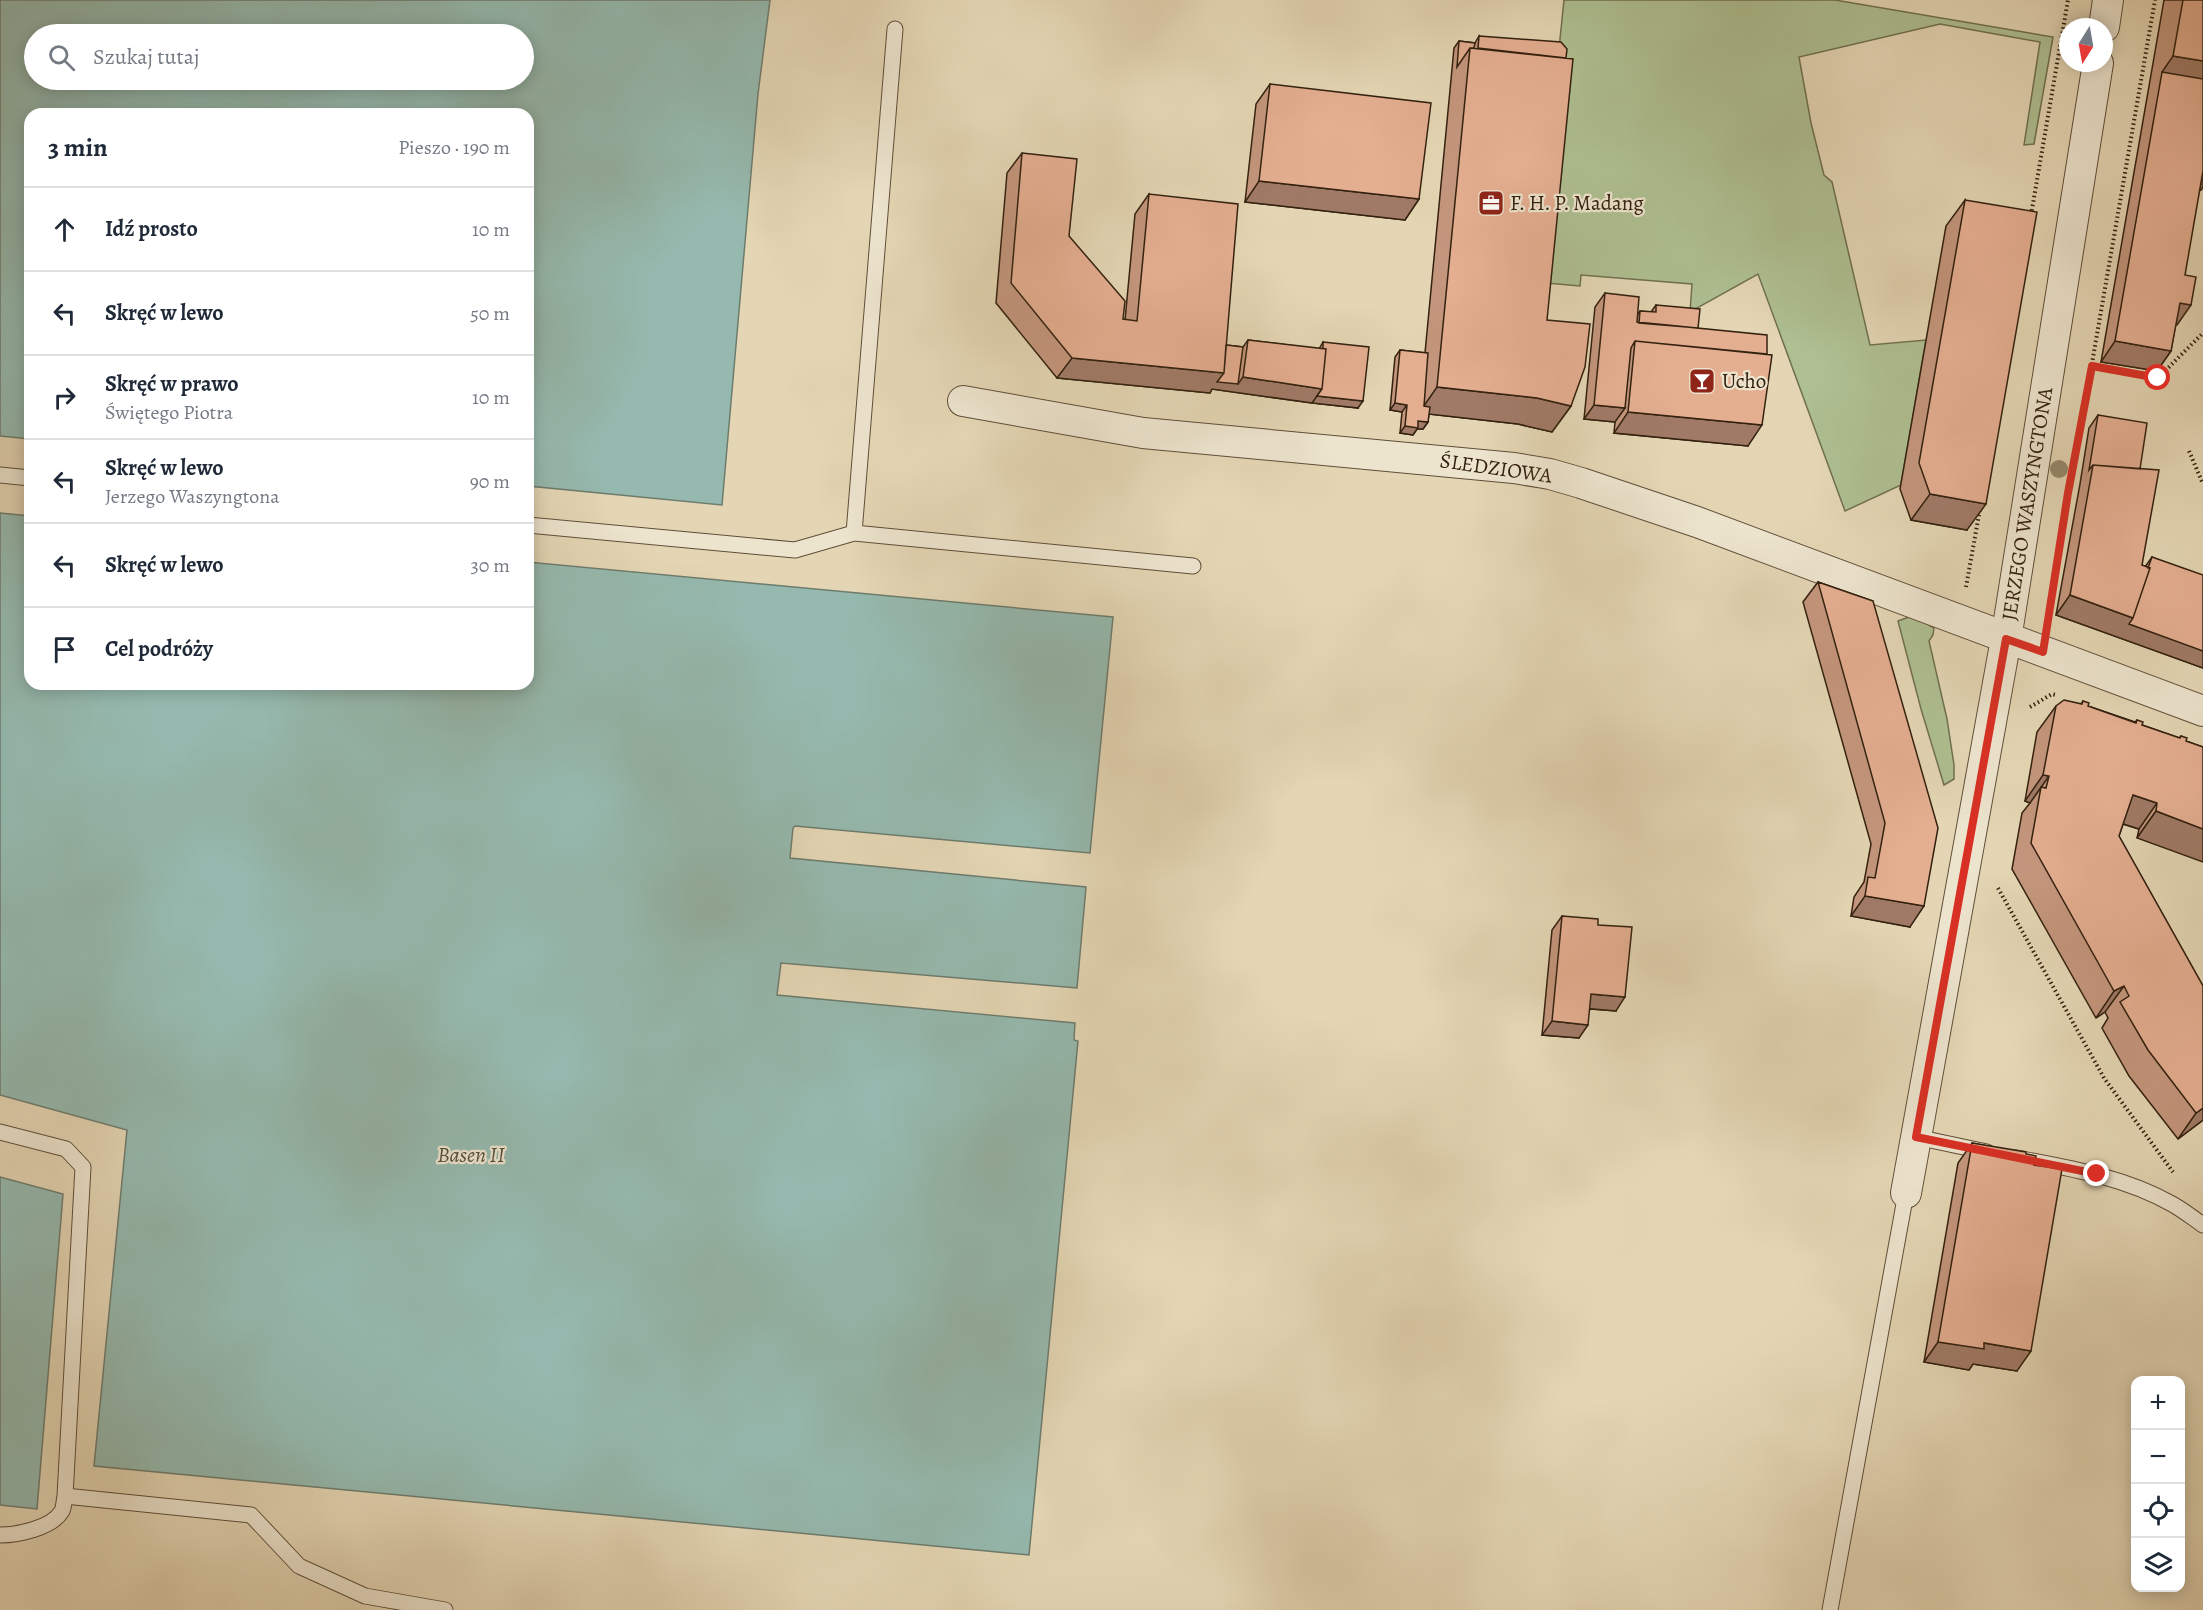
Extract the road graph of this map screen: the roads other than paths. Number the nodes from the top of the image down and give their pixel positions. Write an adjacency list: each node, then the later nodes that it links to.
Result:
1 (2108, 0): 2 (street)
2 (2105, 18)
3 (895, 29): 9 (lane)
4 (2097, 72): 11 (street, JERZEGO WASZYNGTONA)
5 (963, 401): 11 (street, ŚLEDZIOWA)
6 (0, 475): 7 (lane)
7 (24, 477)
8 (534, 526): 9 (lane)
9 (854, 533): 10 (lane)
10 (1193, 566)
11 (2006, 639): 12 (street, ŚLEDZIOWA); 14 (street, JERZEGO WASZYNGTONA)
12 (2203, 711)
13 (0, 1132): 17 (lane)
14 (1916, 1137): 15 (street, JERZEGO WASZYNGTONA); 16 (lane)
15 (1906, 1193): 20 (lane)
16 (2203, 1225)
17 (65, 1496): 18 (lane); 19 (lane)
18 (0, 1535)
19 (445, 1610)
20 (1830, 1610)

